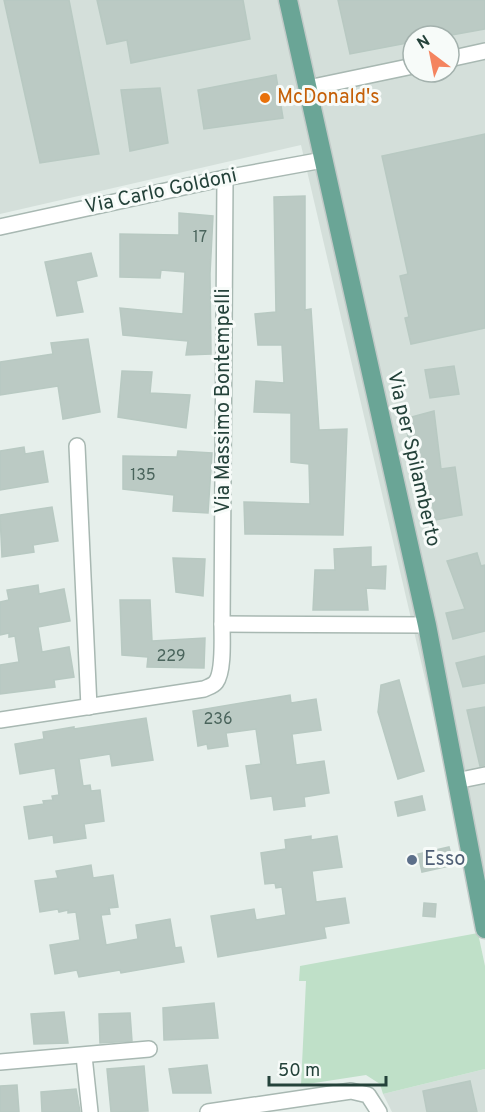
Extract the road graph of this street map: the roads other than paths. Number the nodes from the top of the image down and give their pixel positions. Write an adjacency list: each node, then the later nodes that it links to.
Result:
1 (288, 0): 5 (main road, Via per Spilamberto)
2 (485, 51): 3 (street)
3 (461, 56)
4 (401, 69): 5 (street)
5 (308, 88): 6 (main road, Via per Spilamberto)
6 (323, 160): 7 (street, Via Carlo Goldoni); 11 (main road, Via per Spilamberto)
7 (225, 178): 8 (street, Via Carlo Goldoni); 10 (street, Via Massimo Bontempelli)
8 (0, 227)
9 (77, 446): 12 (street)
10 (222, 624): 11 (street); 12 (street, Via Massimo Bontempelli)
11 (427, 625): 15 (main road, Via per Spilamberto)
12 (89, 707): 13 (street, Via Massimo Bontempelli)
13 (0, 720)
14 (485, 775): 15 (street)
15 (456, 781): 16 (main road, Via per Spilamberto)
16 (485, 929)
17 (150, 1049): 18 (street)
18 (84, 1056): 19 (street); 21 (street)
19 (0, 1062)
20 (229, 1110): 22 (street); 23 (street)
21 (90, 1112)
22 (208, 1112)
23 (379, 1112)

